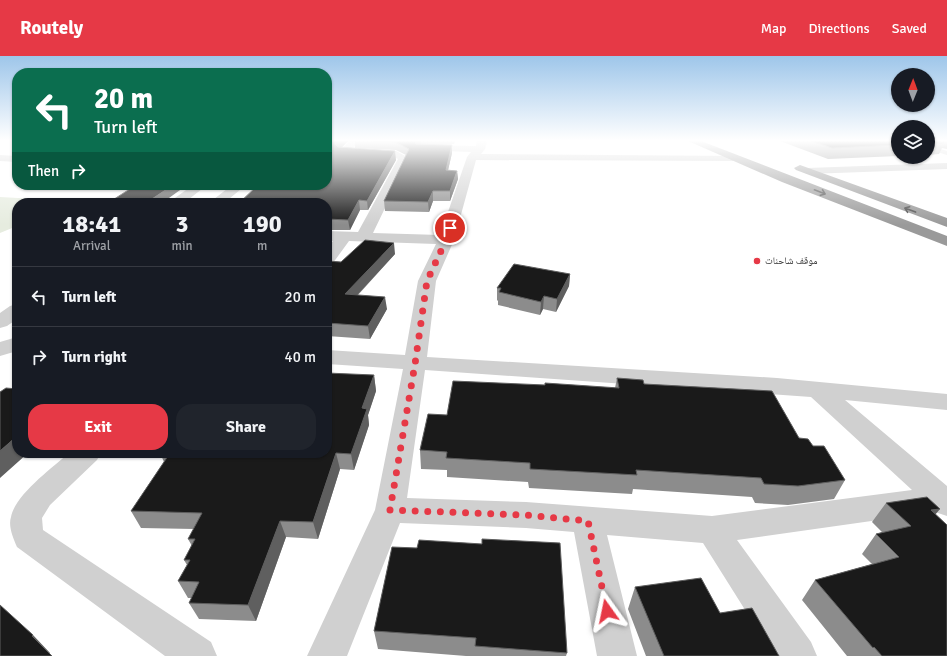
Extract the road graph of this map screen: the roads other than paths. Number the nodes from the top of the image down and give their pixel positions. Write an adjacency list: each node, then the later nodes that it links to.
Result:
1 (398, 169): 14 (street)
2 (470, 169): 15 (street)
3 (762, 169): 16 (highway, one-way to 16)
4 (802, 169): 6 (highway)
5 (863, 169): 6 (street)
6 (807, 171): 11 (highway, one-way to 6)
7 (194, 190): 9 (street)
8 (233, 190): 10 (street)
9 (182, 198)
10 (223, 198)
11 (947, 223)
12 (332, 236): 13 (street)
13 (344, 237): 14 (street); 17 (street)
14 (363, 238): 15 (street)
15 (446, 240): 25 (street)
16 (947, 241)
17 (332, 253)
18 (12, 314): 19 (street)
19 (0, 322)
20 (0, 332): 21 (street)
21 (12, 333)
22 (12, 345): 23 (street)
23 (0, 350)
24 (332, 357): 25 (street)
25 (415, 364): 26 (street); 30 (street)
26 (818, 390): 27 (street); 29 (street)
27 (947, 402)
28 (82, 458): 33 (street)
29 (945, 501): 32 (street)
30 (390, 510): 31 (street); 34 (street)
31 (588, 521): 32 (street); 35 (street)
32 (712, 530): 36 (street)
33 (197, 656)
34 (327, 656)
35 (617, 656)
36 (797, 656)

